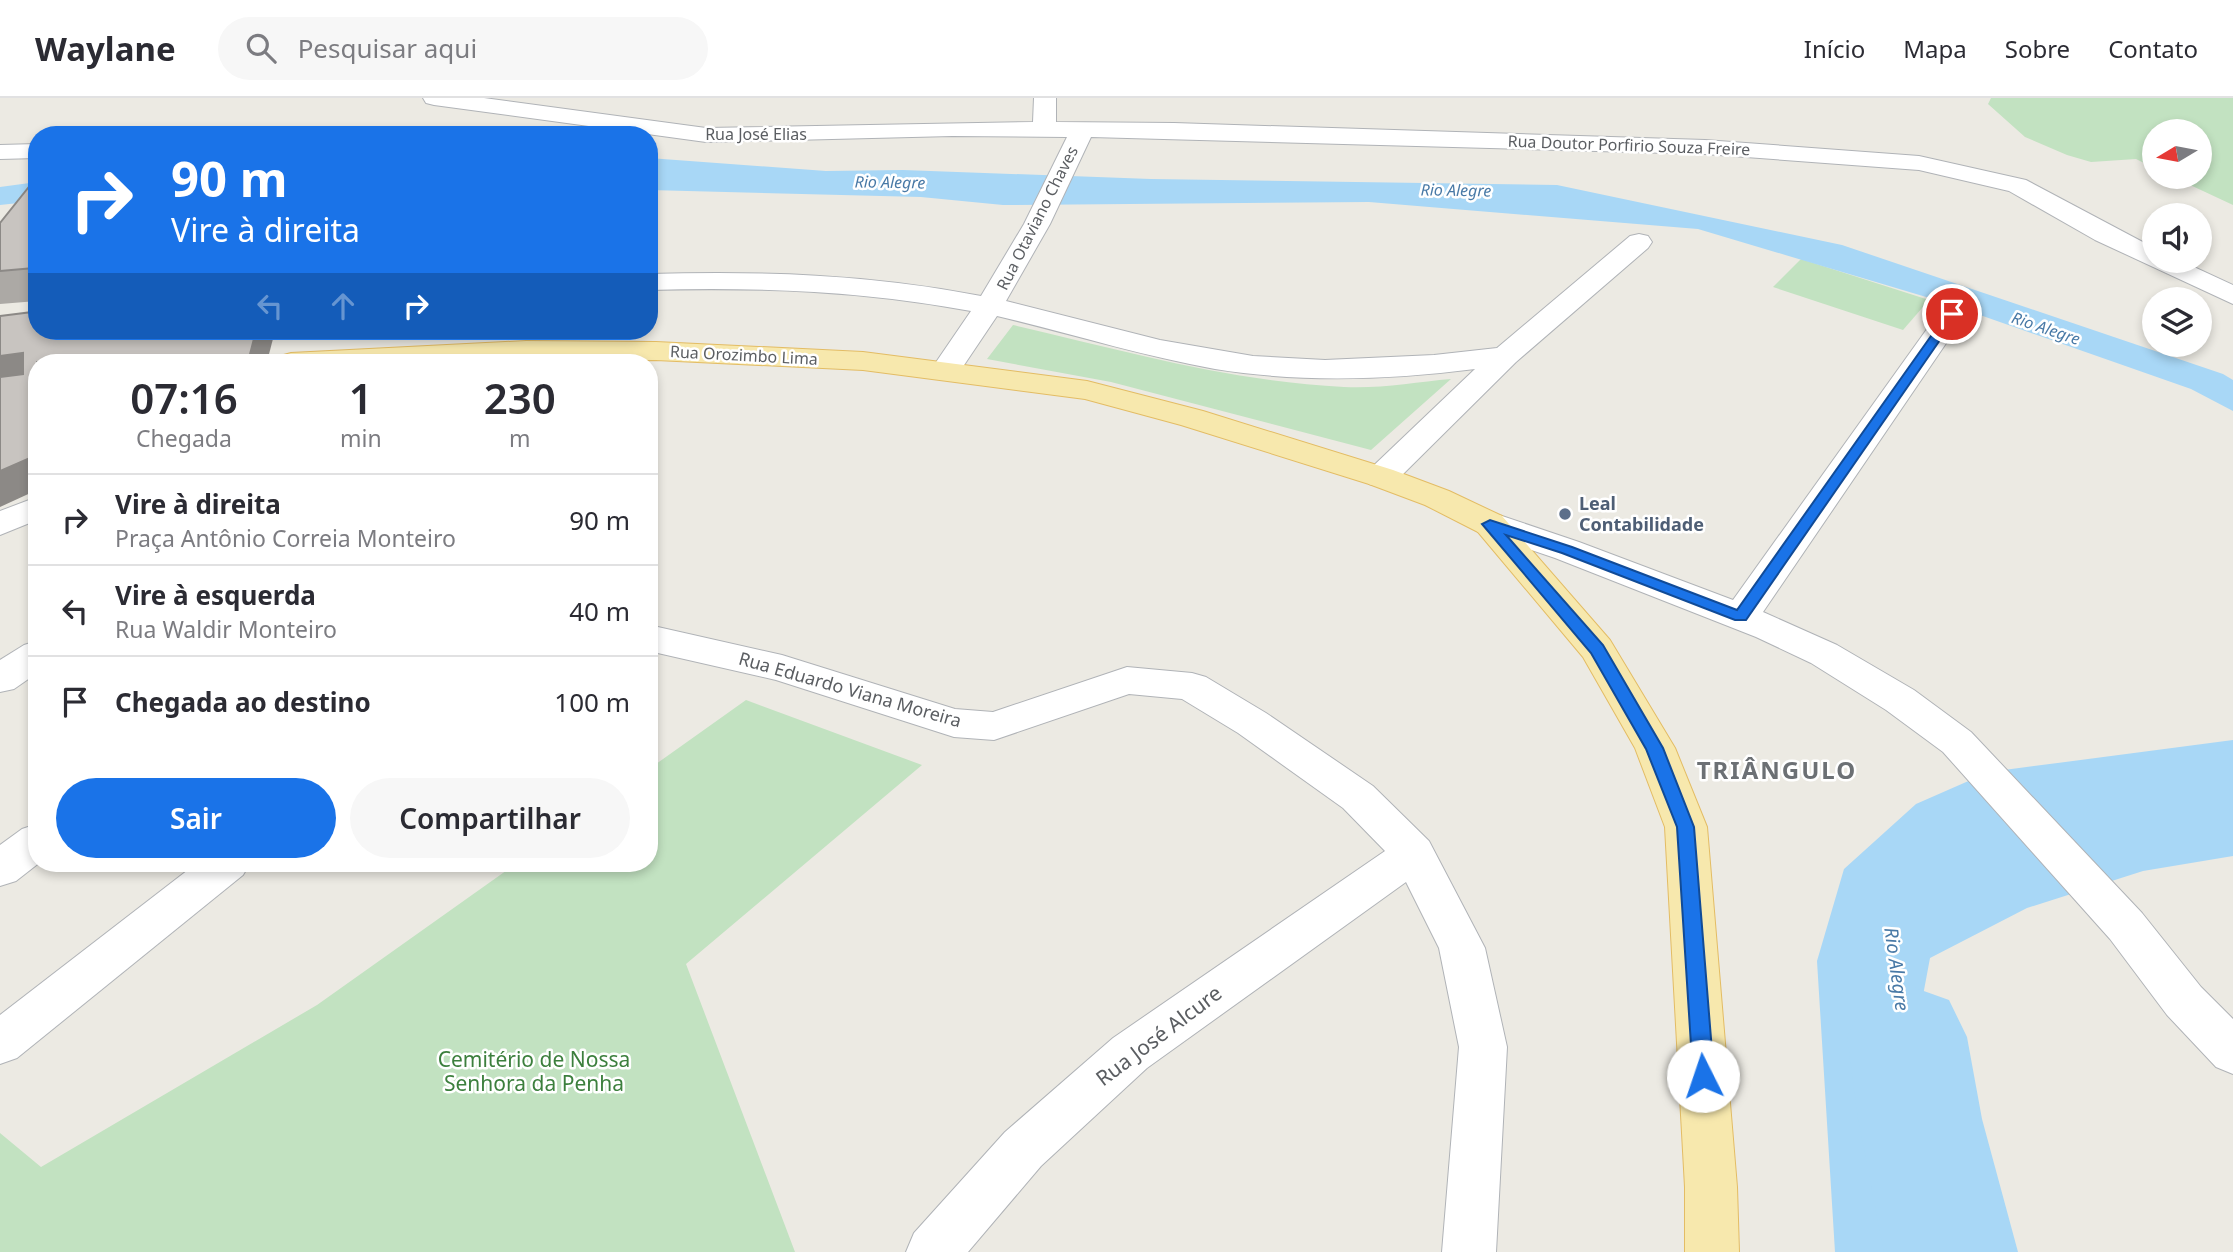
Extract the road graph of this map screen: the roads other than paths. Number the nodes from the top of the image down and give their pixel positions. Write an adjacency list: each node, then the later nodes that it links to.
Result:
1 (433, 98): 3 (street, Rua José Elias)
2 (1045, 98): 5 (street)
3 (640, 126)
4 (658, 128): 5 (street, Rua José Elias)
5 (1044, 130): 6 (street, Rua José Elias)
6 (1082, 130): 10 (street, Rua Doutor Porfirio Souza Freire); 14 (street, Rua Otaviano Chaves)
7 (28, 151): 8 (street)
8 (0, 152)
9 (1639, 242): 17 (street)
10 (2142, 252)
11 (2185, 273): 13 (street)
12 (658, 282): 14 (street)
13 (2233, 296)
14 (991, 306): 17 (street); 18 (street, Rua Otaviano Chaves)
15 (1952, 314): 23 (street)
16 (448, 354): 18 (main road, Rua Orozimbo Lima)
17 (1506, 356): 19 (street)
18 (945, 371): 19 (main road, Rua Orozimbo Lima)
19 (1381, 477): 22 (main road, Rua Orozimbo Lima)
20 (28, 511): 21 (street)
21 (0, 524)
22 (1490, 524): 23 (street); 35 (main road)
23 (1740, 617): 32 (street)
24 (658, 640): 28 (street, Rua Eduardo Viana Moreira)
25 (28, 660): 26 (street)
26 (0, 679)
27 (28, 848): 29 (street)
28 (1414, 853): 33 (street, Rua José Alcure); 34 (street, Rua Eduardo Viana Moreira)
29 (0, 869)
30 (217, 872): 31 (street)
31 (0, 1043)
32 (2233, 1052)
33 (933, 1252)
34 (1469, 1252)
35 (1712, 1252)

